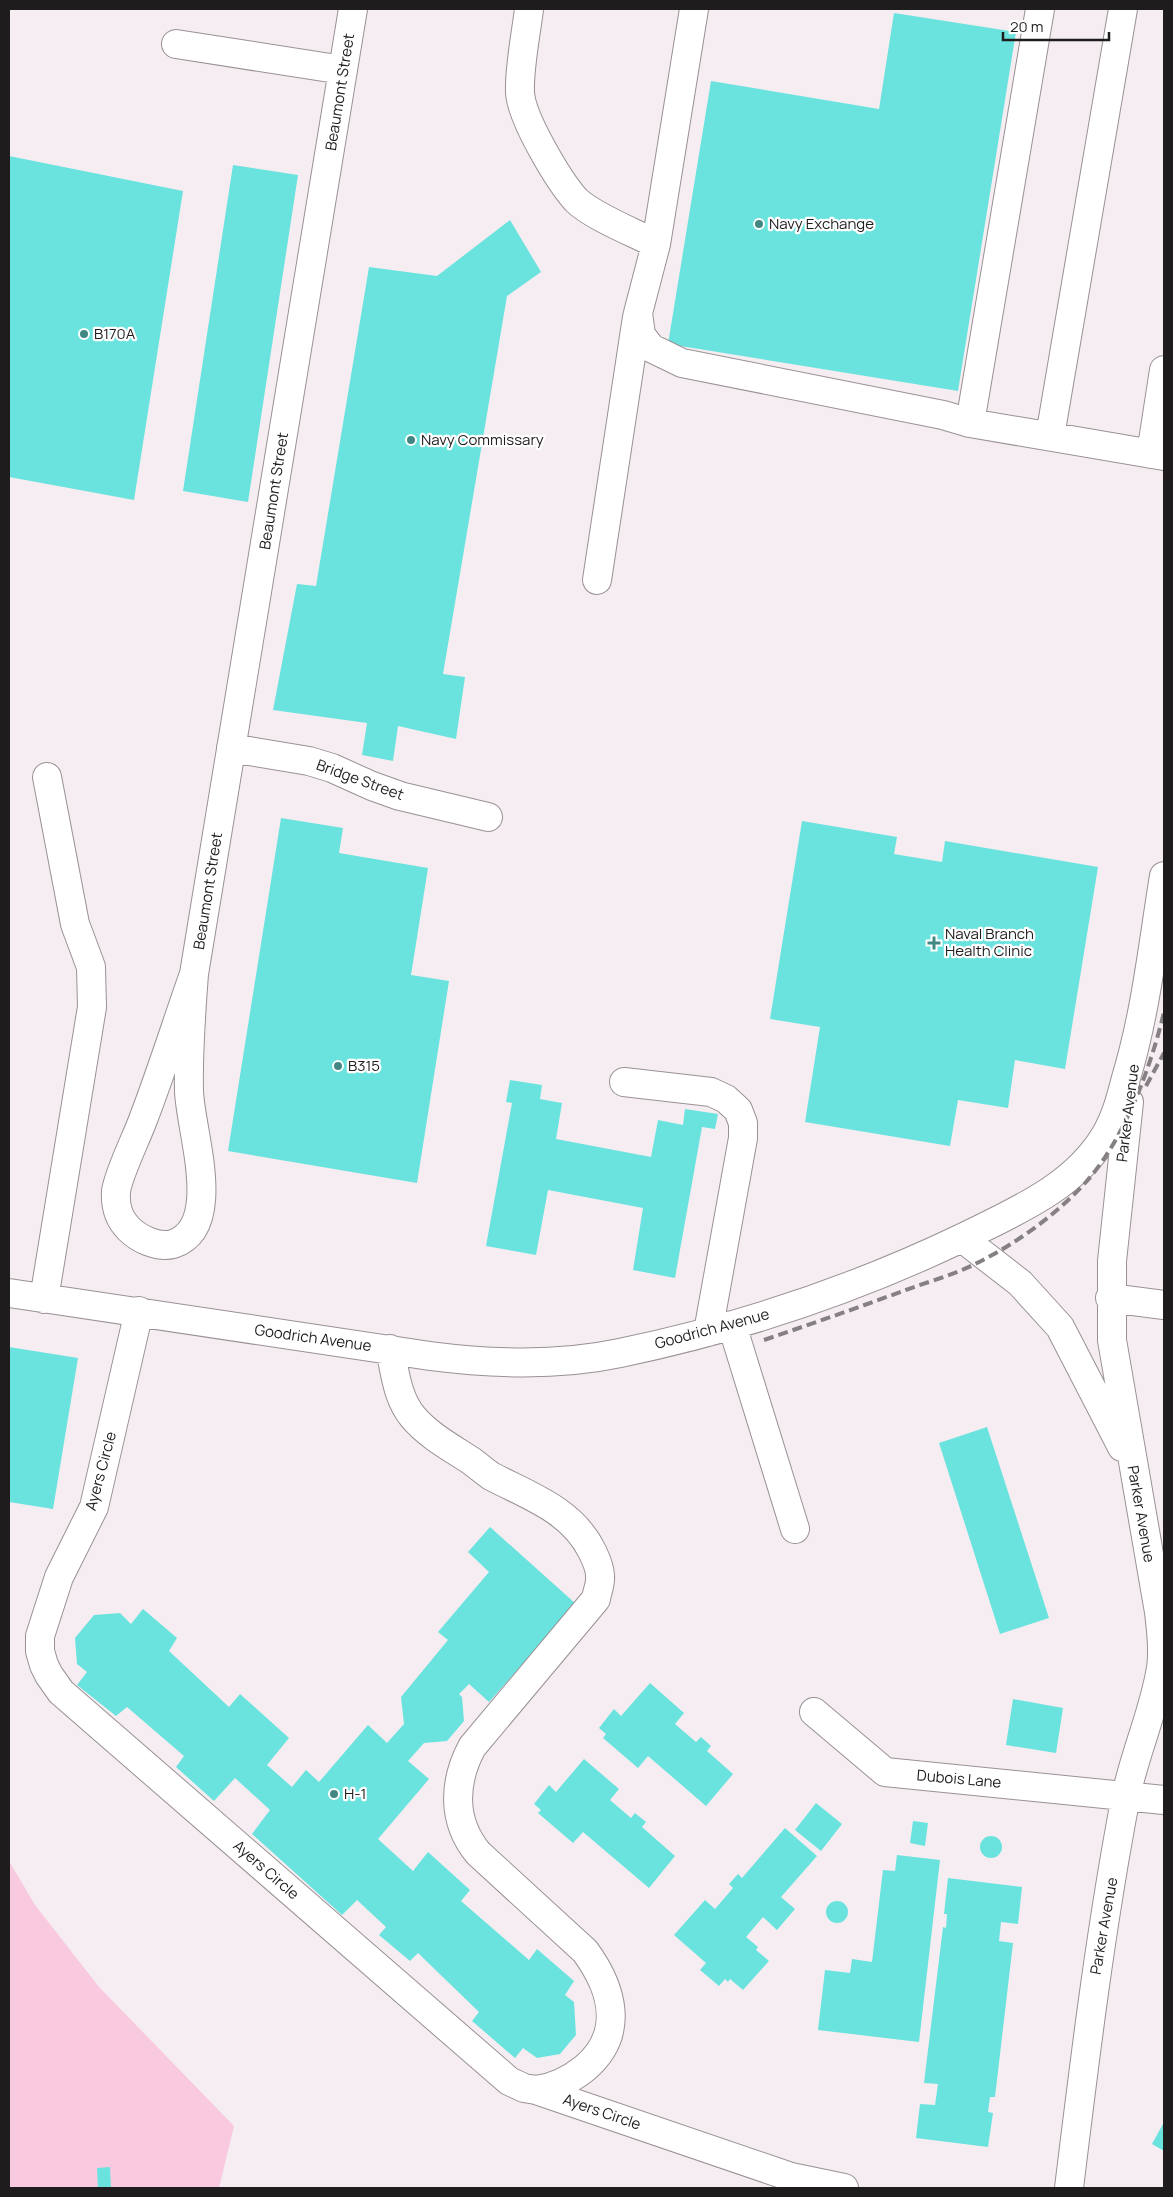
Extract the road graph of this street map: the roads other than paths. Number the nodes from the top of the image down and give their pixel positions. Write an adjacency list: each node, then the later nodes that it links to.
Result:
1 (353, 9): 7 (street, Beaumont Street)
2 (529, 9): 8 (street)
3 (694, 9): 8 (street)
4 (1040, 9): 11 (street)
5 (1123, 9): 12 (street)
6 (176, 44): 7 (street)
7 (343, 70): 15 (street, Beaumont Street)
8 (656, 244): 9 (street)
9 (638, 313): 11 (street); 14 (street)
10 (1164, 370): 13 (street)
11 (970, 422): 12 (street)
12 (1050, 436): 13 (street)
13 (1158, 455)
14 (597, 580)
15 (231, 748): 17 (street, Bridge Street); 19 (street, Beaumont Street)
16 (46, 777): 25 (street)
17 (488, 817)
18 (1164, 876): 20 (street, Goodrich Avenue)
19 (194, 974): 19 (street, Beaumont Street)
20 (1137, 1043): 22 (street, Goodrich Avenue); 24 (street, Parker Avenue)
21 (624, 1082): 28 (street)
22 (962, 1238): 28 (street, Goodrich Avenue); 30 (street)
23 (9, 1293): 25 (street, Goodrich Avenue)
24 (1110, 1298): 26 (street); 30 (street, Parker Avenue)
25 (44, 1299): 27 (street, Goodrich Avenue)
26 (1164, 1305)
27 (139, 1311): 29 (street, Goodrich Avenue); 35 (street, Ayers Circle)
28 (720, 1328): 29 (street, Goodrich Avenue); 31 (street)
29 (390, 1349): 35 (street)
30 (1132, 1466): 33 (street, Parker Avenue)
31 (795, 1529)
32 (814, 1712): 33 (street, Dubois Lane)
33 (1126, 1795): 34 (street, Dubois Lane); 37 (street, Parker Avenue)
34 (1164, 1800)
35 (536, 2090): 36 (street, Ayers Circle)
36 (844, 2188)
37 (1069, 2188)

